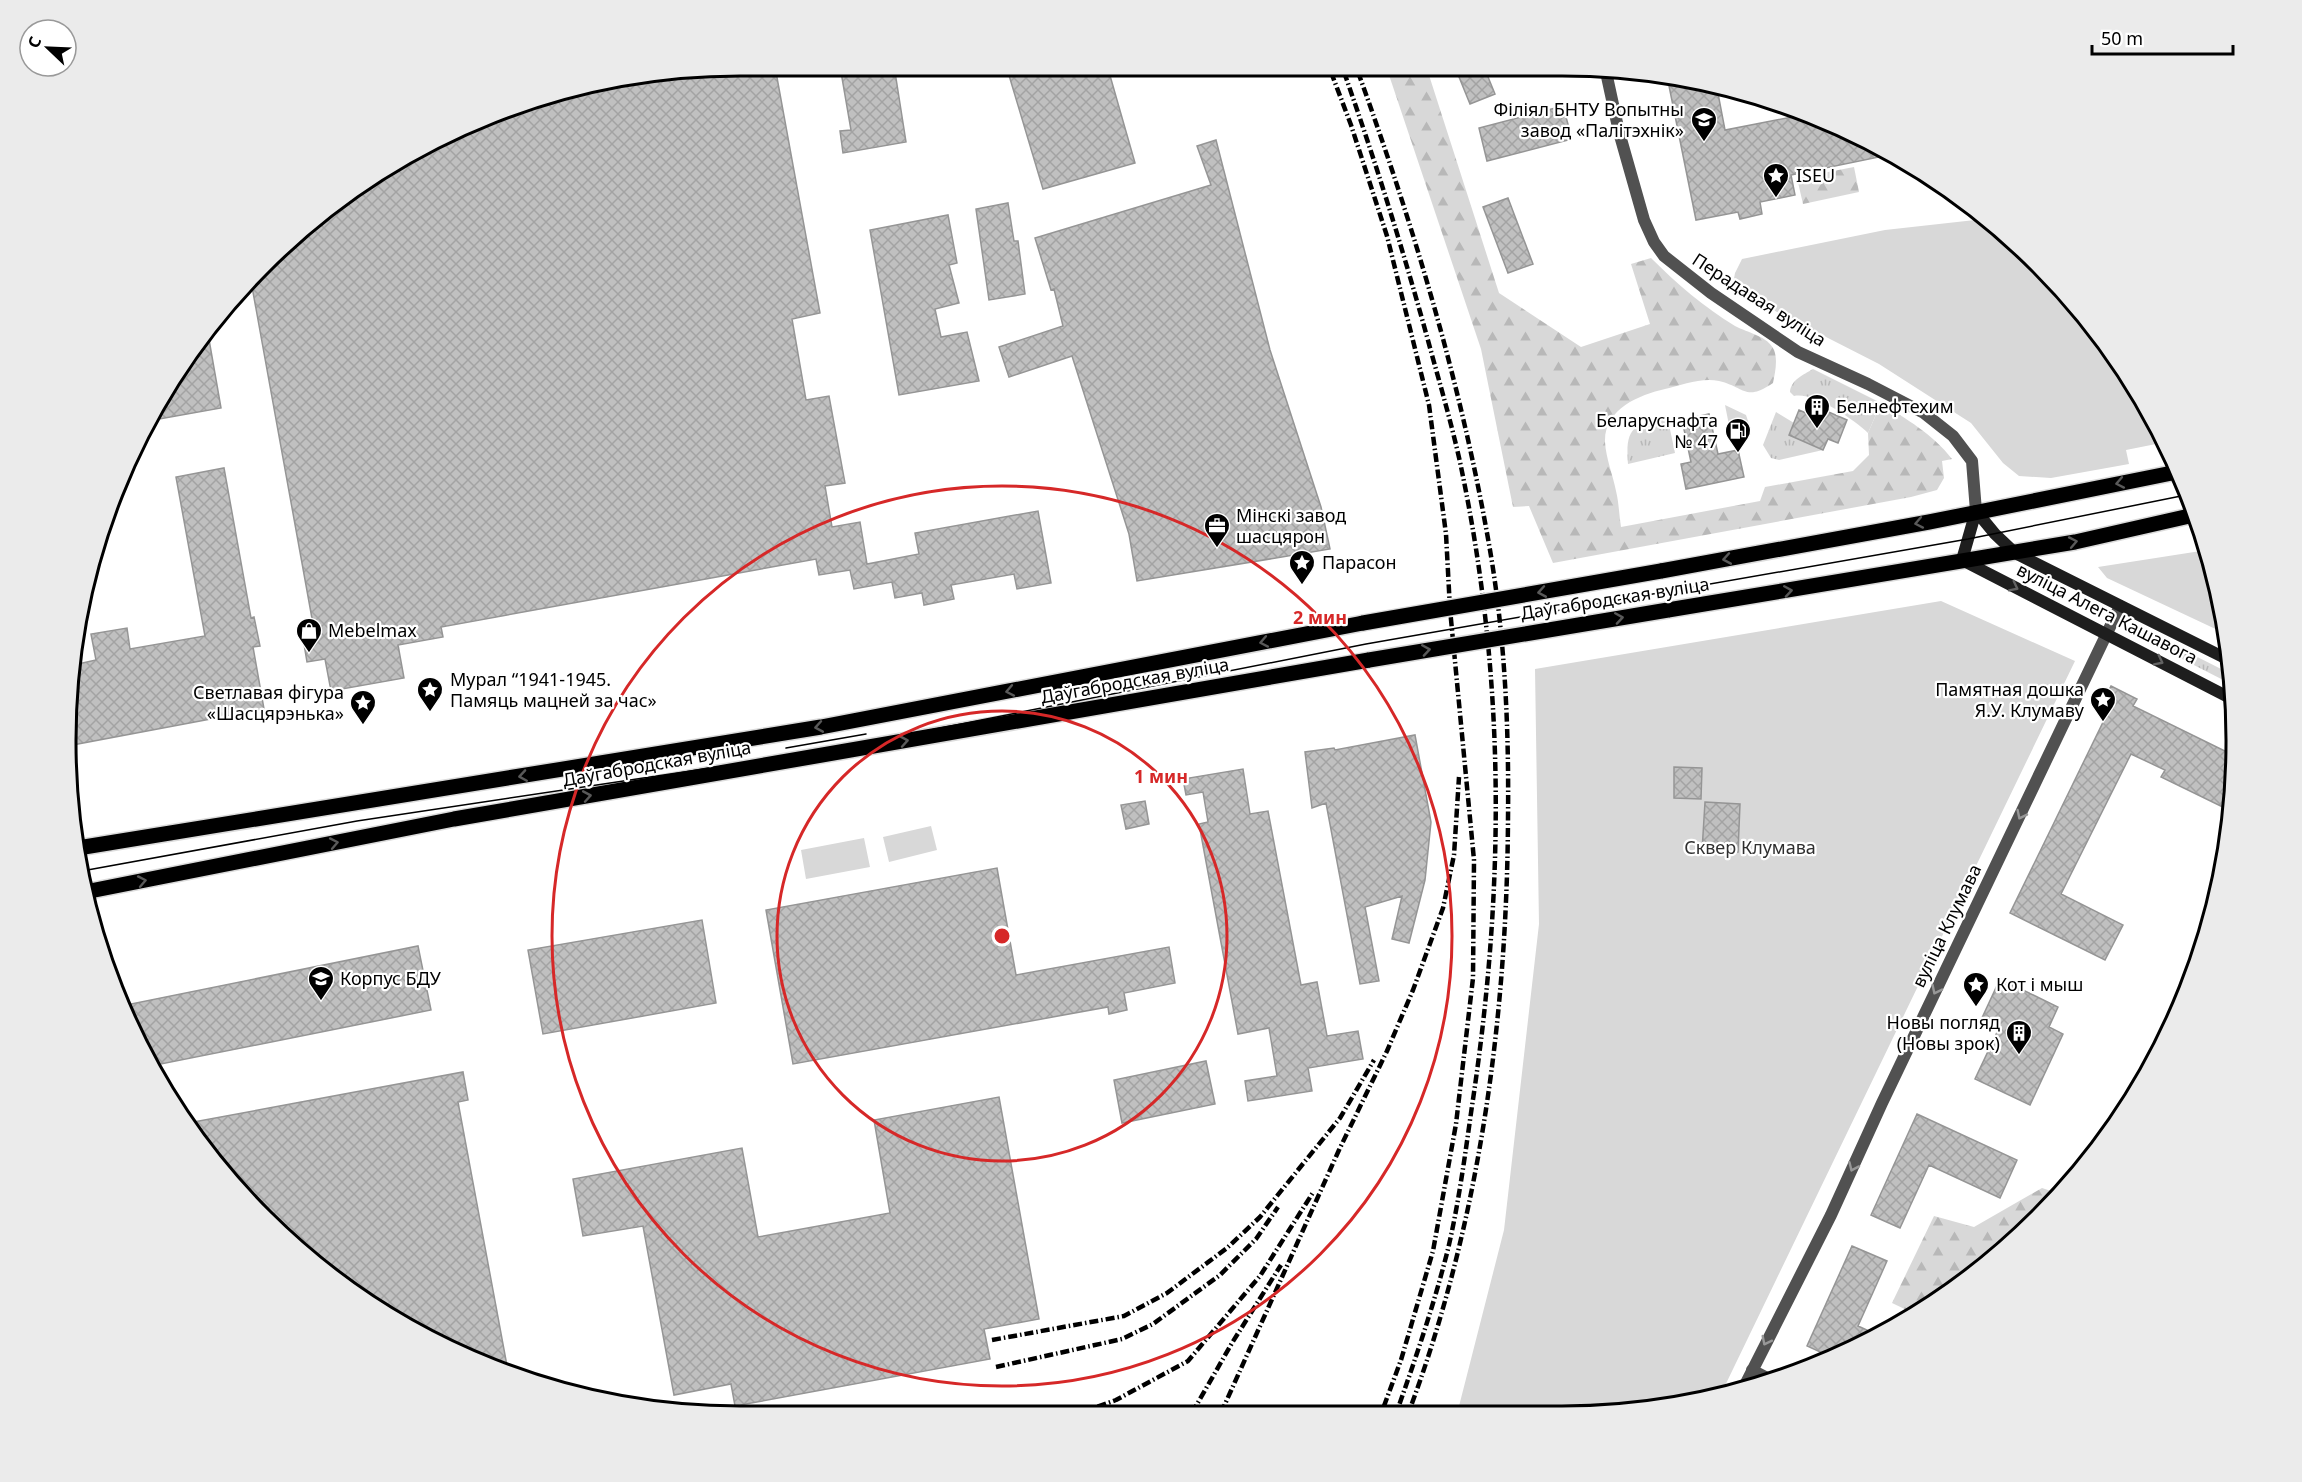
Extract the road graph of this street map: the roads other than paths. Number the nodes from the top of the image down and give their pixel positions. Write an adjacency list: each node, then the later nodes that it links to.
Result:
1 (1607, 78): 3 (street, Перадавая вуліца)
2 (2169, 474): 3 (main road, Даўгабродская вуліца, one-way to 3)
3 (1976, 511): 5 (main road, вуліца Алега Кашавога); 6 (main road, Перадавая вуліца); 11 (main road, Даўгабродская вуліца, one-way to 11, bridge)
4 (2186, 517): 5 (main road, Даўгабродская вуліца, one-way to 4)
5 (2015, 553): 6 (main road, Даўгабродская вуліца); 7 (main road, вуліца Алега Кашавога)
6 (1962, 560): 8 (main road, вуліца Алега Кашавога, one-way to 8); 12 (main road, Даўгабродская вуліца, one-way to 6, bridge)
7 (2120, 606): 8 (street, вуліца Клумава); 9 (main road, вуліца Алега Кашавога)
8 (2107, 634): 10 (main road, вуліца Алега Кашавога, one-way to 10); 13 (street, вуліца Клумава, one-way to 13)
9 (2220, 656)
10 (2224, 695)
11 (85, 847)
12 (94, 890)
13 (1752, 1370): 14 (street); 15 (street, вуліца Клумава)
14 (1761, 1374)
15 (1748, 1378)

